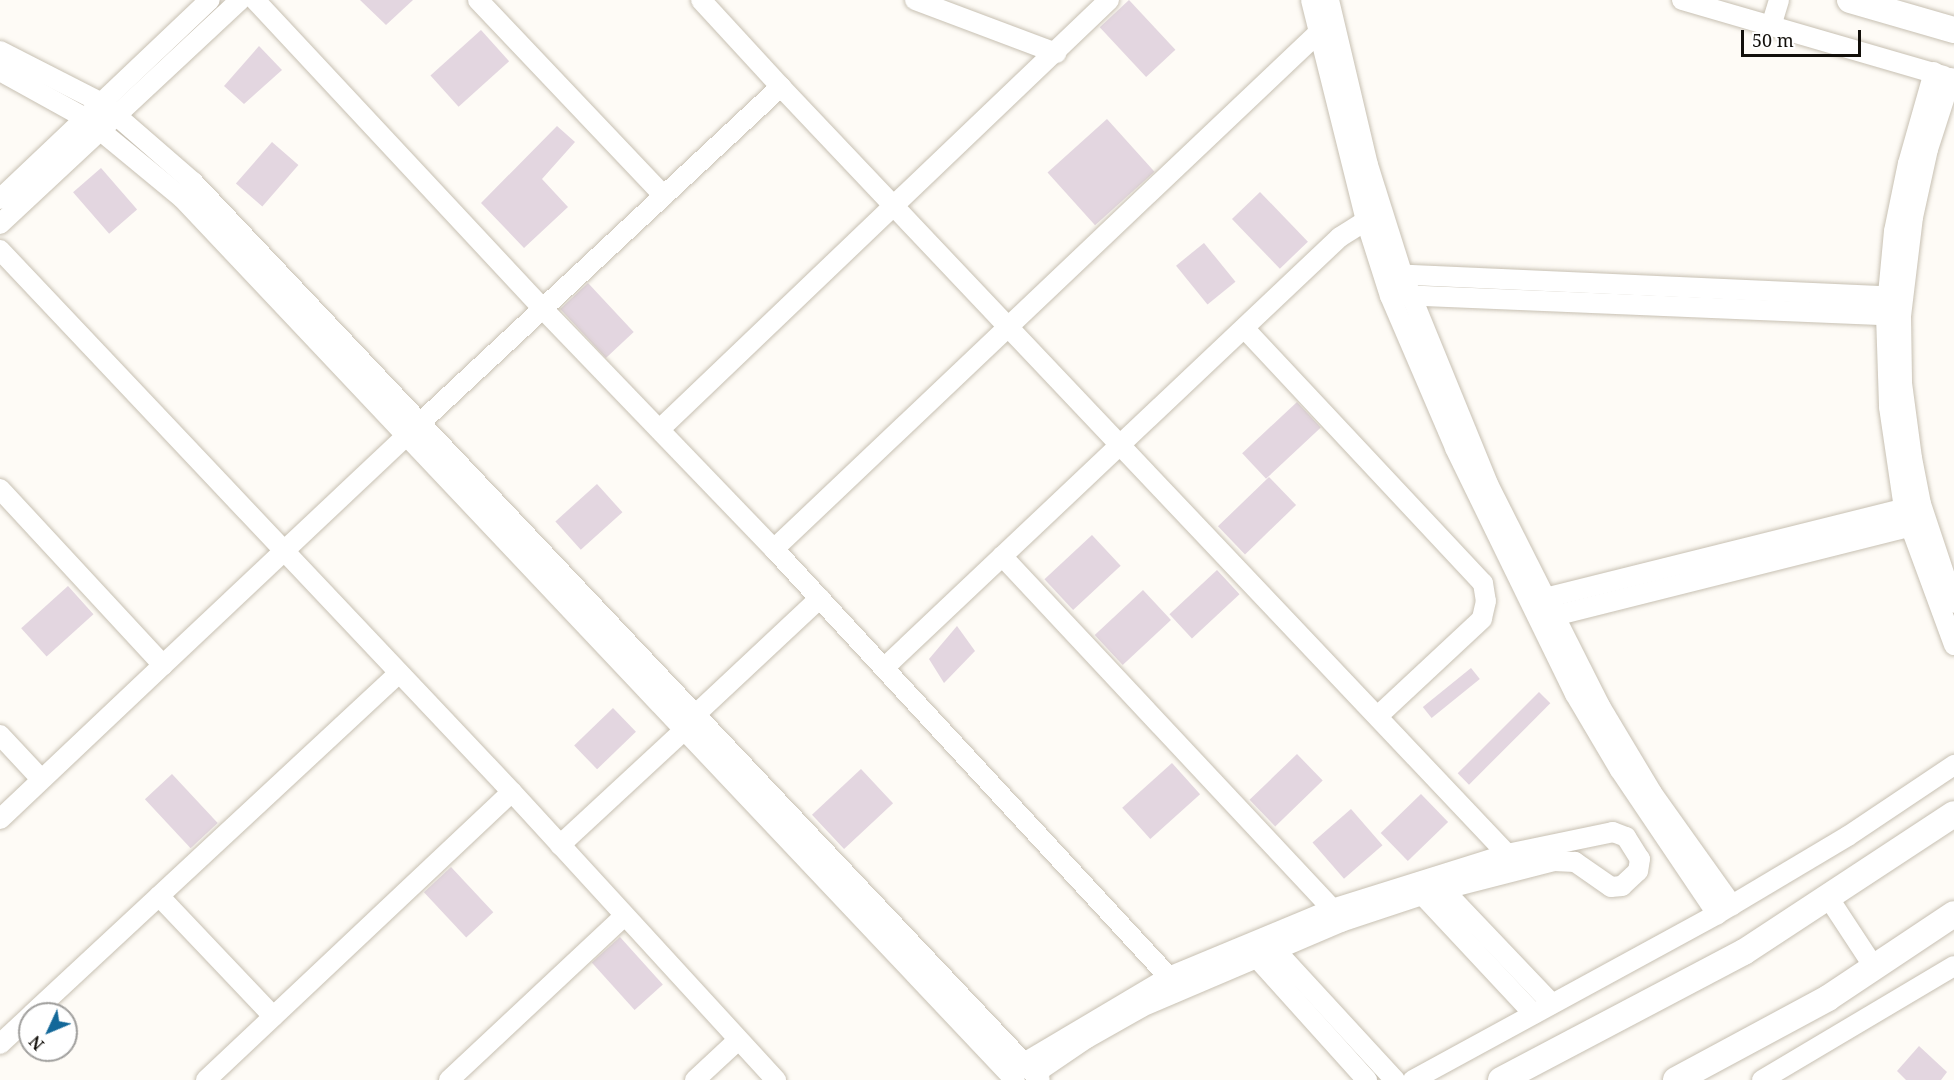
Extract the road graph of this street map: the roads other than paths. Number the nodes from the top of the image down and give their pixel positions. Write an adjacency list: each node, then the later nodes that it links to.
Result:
1 (240, 0): 22 (street)
2 (255, 0): 35 (street)
3 (478, 0): 25 (street)
4 (701, 0): 20 (street)
5 (915, 0): 17 (street)
6 (1109, 0): 17 (street)
7 (1311, 0): 15 (street)
8 (1329, 0): 31 (street)
9 (1682, 0): 13 (street)
10 (1779, 0): 13 (street)
11 (1850, 0): 14 (main road)
12 (198, 4): 21 (street)
13 (1772, 23): 19 (street)
14 (1954, 30)
15 (1319, 32): 28 (street); 36 (street)
16 (0, 51): 21 (street)
17 (1056, 52): 27 (street)
18 (0, 71): 23 (street)
19 (1946, 76): 34 (street)
20 (781, 87): 25 (street); 27 (street)
21 (102, 103): 22 (street); 23 (street)
22 (118, 117): 24 (street); 39 (street)
23 (85, 118): 24 (street); 26 (street)
24 (101, 132): 29 (street); 39 (street)
25 (664, 196): 35 (street)
26 (0, 199)
27 (896, 205): 36 (street); 38 (street)
28 (1366, 220): 31 (street); 37 (street)
29 (0, 224)
30 (0, 250): 44 (street)
31 (1393, 273): 32 (street); 33 (street); 34 (street)
32 (1410, 294): 33 (street); 34 (street); 47 (street)
33 (1390, 296): 47 (street)
34 (1894, 306): 42 (street)
35 (542, 308): 38 (street); 39 (street)
36 (1010, 325): 40 (street); 43 (street)
37 (1245, 329): 40 (street); 55 (street)
38 (660, 429): 43 (street)
39 (412, 430): 44 (street); 54 (street); 56 (street)
40 (1122, 443): 45 (street); 55 (street)
41 (0, 489): 51 (street)
42 (1915, 516): 47 (street); 48 (street); 49 (street); 50 (street)
43 (774, 549): 46 (street)
44 (283, 552): 51 (street); 53 (street)
45 (1002, 556): 52 (street); 69 (street)
46 (820, 598): 52 (street); 54 (street)
47 (1535, 600): 49 (street)
48 (1954, 603)
49 (1545, 618): 70 (street)
50 (1954, 645)
51 (163, 665): 59 (street)
52 (884, 668): 77 (street)
53 (399, 673): 60 (street); 67 (street)
54 (695, 715): 85 (street)
55 (1378, 716): 64 (street)
56 (684, 731): 63 (street); 85 (street)
57 (0, 735): 59 (street)
58 (1954, 765): 70 (street)
59 (41, 779): 62 (street)
60 (512, 792): 63 (street); 81 (street)
61 (1954, 814): 68 (main road)
62 (0, 819)
63 (560, 845): 72 (street)
64 (1507, 854): 65 (street); 65 (street)
65 (1438, 883): 66 (street); 79 (street)
66 (1417, 890): 69 (street); 73 (street); 80 (street)
67 (159, 896): 78 (street); 81 (street)
68 (1828, 897): 76 (street); 93 (main road)
69 (1332, 909): 73 (street)
70 (1724, 910): 79 (street)
71 (1954, 914): 76 (main road)
72 (624, 916): 83 (street); 87 (street)
73 (1269, 943): 74 (street); 91 (street)
74 (1250, 951): 77 (street); 85 (street); 90 (street)
75 (1954, 966): 95 (street)
76 (1874, 967): 94 (main road)
77 (1169, 977): 85 (street)
78 (45, 1002)
79 (1552, 1004): 80 (street)
80 (1534, 1014): 92 (street)
81 (273, 1016): 86 (street)
82 (18, 1027): 84 (street)
83 (738, 1040): 88 (street); 89 (street)
84 (0, 1044)
85 (1019, 1075)
86 (206, 1080)
87 (449, 1080)
88 (695, 1080)
89 (776, 1080)
90 (1367, 1080)
91 (1395, 1080)
92 (1413, 1080)
93 (1501, 1080)
94 (1676, 1080)
95 (1762, 1080)

